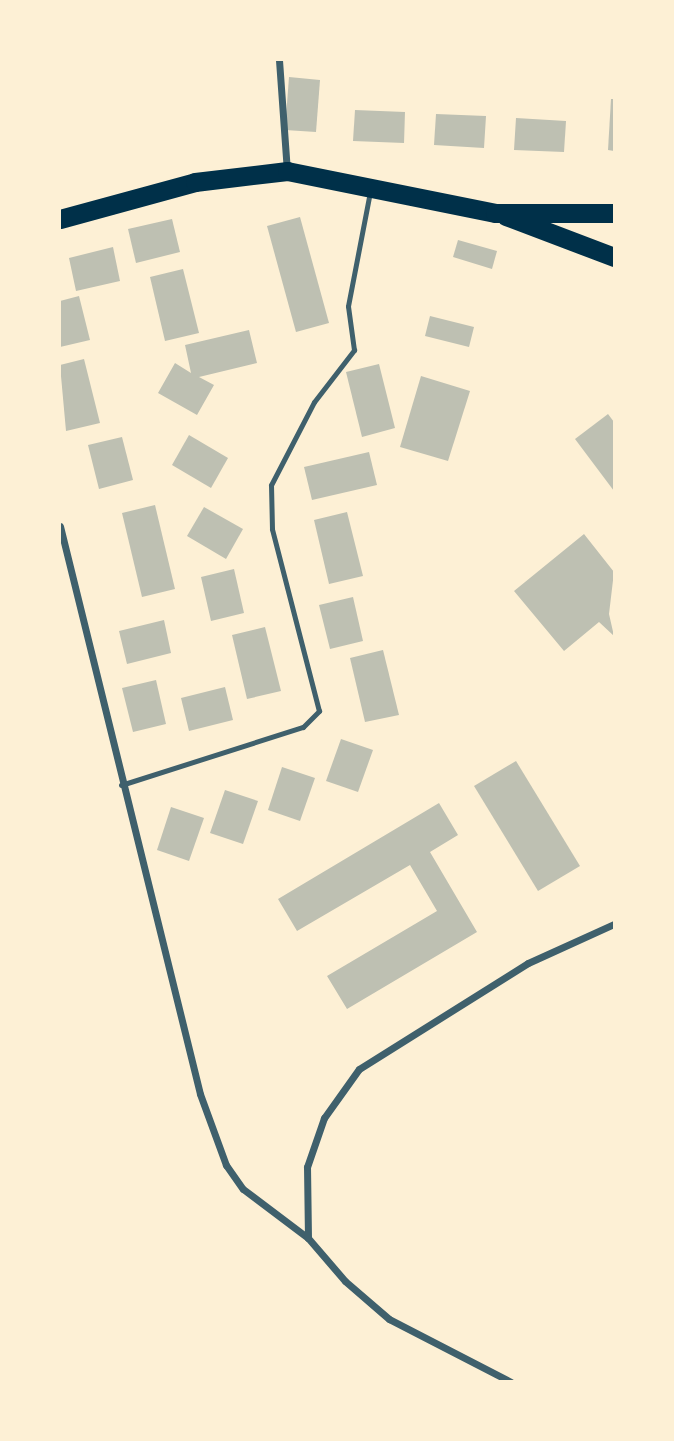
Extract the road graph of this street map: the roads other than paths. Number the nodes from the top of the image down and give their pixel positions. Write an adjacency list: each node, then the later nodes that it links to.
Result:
1 (279, 60): 2 (street)
2 (287, 170): 3 (highway); 6 (highway)
3 (370, 192): 4 (highway); 9 (lane)
4 (495, 212): 5 (highway); 7 (highway)
5 (614, 213)
6 (60, 219)
7 (614, 257)
8 (60, 526): 9 (street)
9 (121, 785): 11 (street)
10 (614, 924): 11 (street)
11 (308, 1238): 12 (street)
12 (511, 1381)

